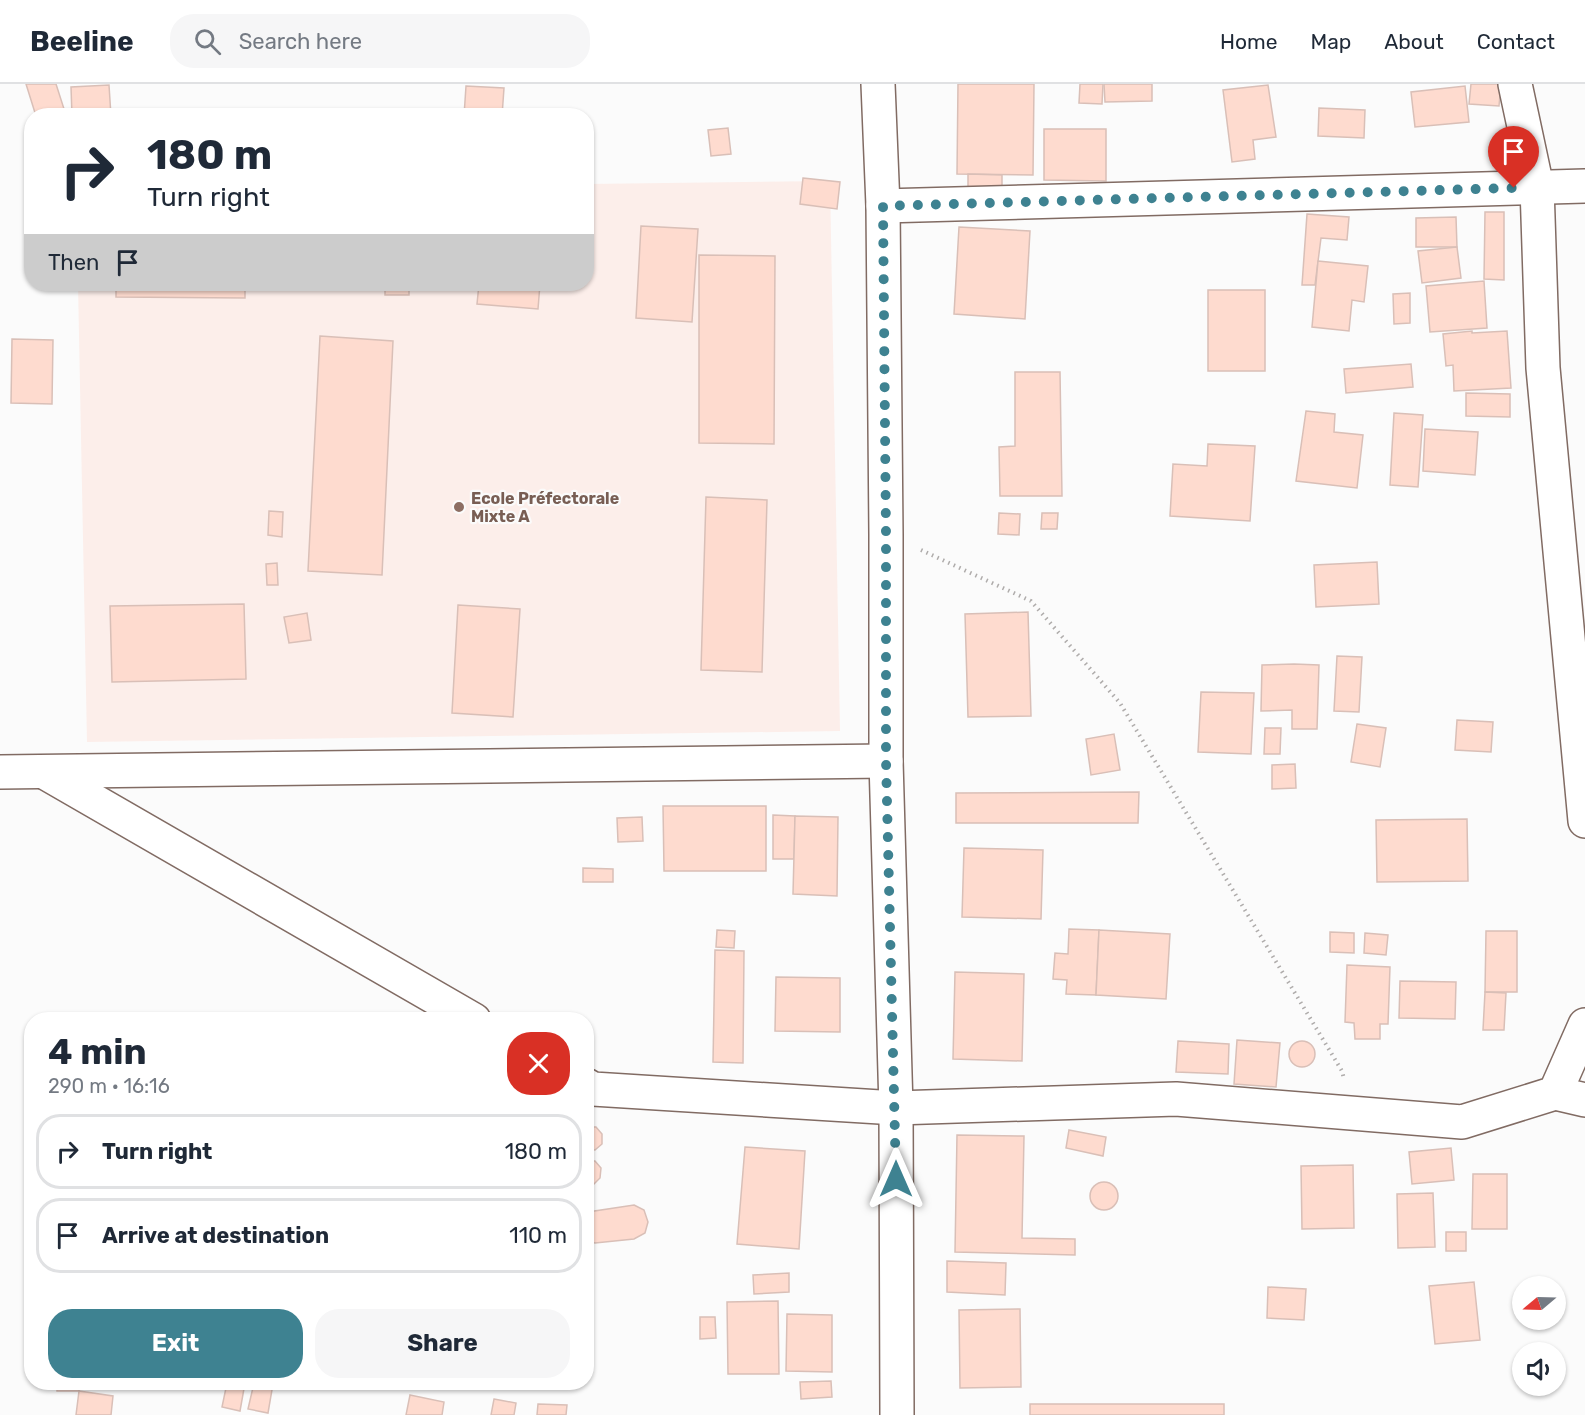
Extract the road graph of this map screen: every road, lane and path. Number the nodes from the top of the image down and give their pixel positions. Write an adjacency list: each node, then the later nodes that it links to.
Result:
1 (878, 84): 5 (street)
2 (1515, 84): 4 (street)
3 (1585, 186): 4 (street)
4 (1537, 187): 5 (street); 10 (street)
5 (883, 206): 6 (street)
6 (886, 535): 7 (street); 16 (path)
7 (886, 760): 8 (street); 15 (street)
8 (42, 771): 9 (street); 11 (street)
9 (0, 772)
10 (1585, 821)
11 (460, 1012)
12 (1585, 1025): 14 (street)
13 (594, 1089): 15 (street)
14 (1570, 1097): 16 (street)
15 (896, 1108): 16 (street); 17 (street)
16 (1355, 1114)
17 (897, 1415)

